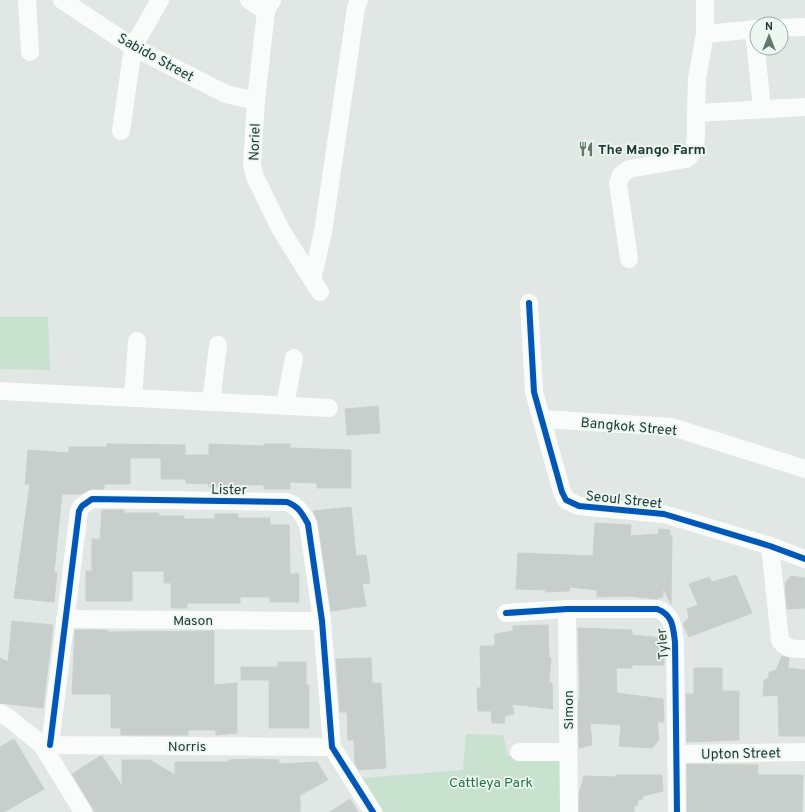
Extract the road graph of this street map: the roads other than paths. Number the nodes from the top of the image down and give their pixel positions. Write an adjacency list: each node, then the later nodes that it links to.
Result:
1 (27, 0): 13 (street)
2 (62, 0): 12 (street, Sabido Street)
3 (160, 0): 12 (street)
4 (248, 0): 7 (street)
5 (359, 0): 15 (street, Noriel)
6 (705, 0): 11 (street)
7 (269, 6): 15 (street, Noriel)
8 (805, 27): 9 (street)
9 (789, 28)
10 (749, 30): 11 (street)
11 (705, 34): 18 (street)
12 (133, 47): 15 (street, Sabido Street); 19 (street)
13 (30, 52)
14 (758, 56): 17 (street)
15 (256, 101)
16 (805, 107): 17 (street)
17 (762, 110): 18 (street)
18 (696, 113): 20 (street)
19 (122, 131)
20 (629, 259)
21 (529, 303): 30 (street, Seoul Street)
22 (137, 341): 26 (street)
23 (218, 345): 27 (street)
24 (294, 358): 28 (street)
25 (0, 391): 26 (street)
26 (133, 398): 27 (street)
27 (211, 402): 28 (street)
28 (285, 406): 29 (street)
29 (329, 408)
30 (542, 419): 31 (street, Bangkok Street); 32 (street, Seoul Street)
31 (805, 469)
32 (770, 546): 33 (street, Seoul Street); 38 (street)
33 (805, 558)
34 (567, 609): 35 (street, Tyler); 43 (street, Simon); 45 (street, Tyler)
35 (506, 613)
36 (65, 619): 37 (street, Mason); 37 (street, Lister); 40 (street, Lister)
37 (322, 620): 41 (street, Lister)
38 (805, 648)
39 (0, 713): 40 (street)
40 (46, 745): 41 (street, Norris); 46 (street)
41 (332, 747): 47 (street, Lister)
42 (519, 752): 43 (street)
43 (568, 752): 48 (street, Simon)
44 (805, 752): 45 (street, Upton Street)
45 (676, 754): 49 (street, Tyler)
46 (83, 812)
47 (373, 812)
48 (569, 812)
49 (677, 812)

